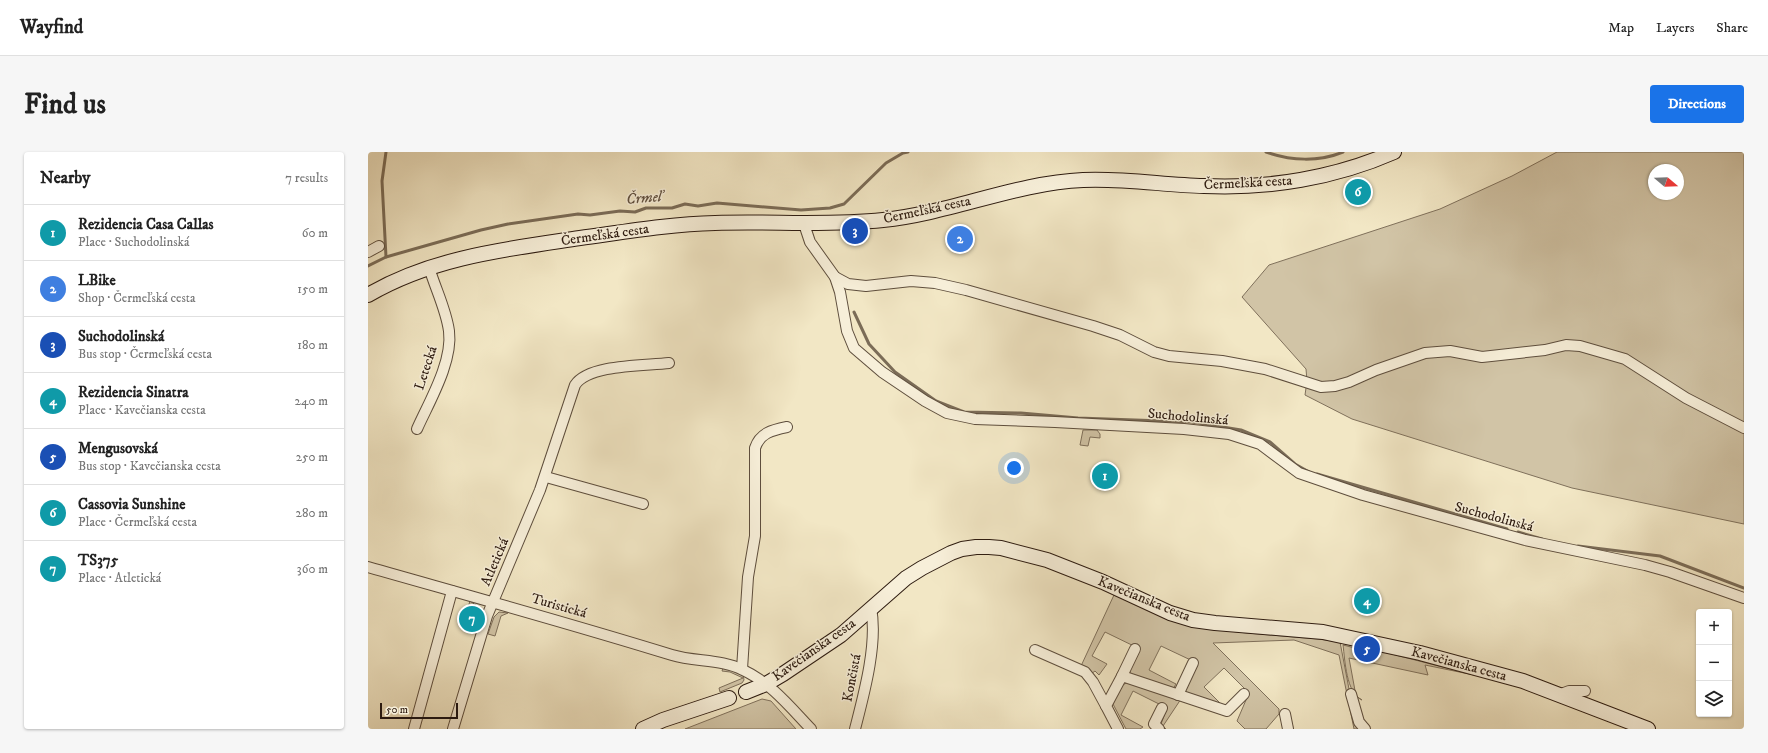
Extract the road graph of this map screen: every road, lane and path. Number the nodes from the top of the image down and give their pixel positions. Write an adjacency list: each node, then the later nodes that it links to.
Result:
1 (1394, 152): 2 (street, Čermeľská cesta)
2 (804, 224): 5 (street, Čermeľská cesta); 6 (street, Suchodolinská)
3 (379, 246): 4 (street)
4 (368, 252)
5 (429, 267): 7 (street, Čermeľská cesta); 11 (street, Letecká)
6 (835, 277): 10 (street); 16 (street, Suchodolinská)
7 (368, 295)
8 (669, 363): 12 (street, Atletická)
9 (787, 427): 22 (street)
10 (1744, 428)
11 (417, 429)
12 (546, 476): 13 (street); 17 (street, Atletická)
13 (643, 504)
14 (368, 567): 15 (street, Turistická)
15 (452, 591): 17 (street, Turistická); 35 (street)
16 (1744, 598)
17 (494, 602): 22 (street, Turistická); 36 (street, Atletická)
18 (871, 608): 24 (street, Kavečianska cesta); 30 (street, Kavečianska cesta); 39 (street, Končistá)
19 (1135, 649): 23 (street)
20 (1035, 650): 32 (street)
21 (1193, 663): 27 (street)
22 (742, 669): 24 (street, Turistická)
23 (1122, 676): 27 (street); 32 (street)
24 (766, 684): 26 (street, Kavečianska cesta); 38 (street, Turistická)
25 (1585, 691): 30 (street)
26 (746, 692)
27 (1178, 694): 28 (street)
28 (1244, 694)
29 (1351, 694): 43 (street)
30 (1561, 694): 44 (street, Kavečianska cesta)
31 (729, 698): 37 (street)
32 (1106, 706): 40 (street)
33 (1162, 708): 41 (street)
34 (1285, 714): 42 (street)
35 (414, 729)
36 (453, 729)
37 (644, 729)
38 (811, 729)
39 (856, 729)
40 (1118, 729)
41 (1159, 729)
42 (1288, 729)
43 (1365, 729)
44 (1648, 729)

